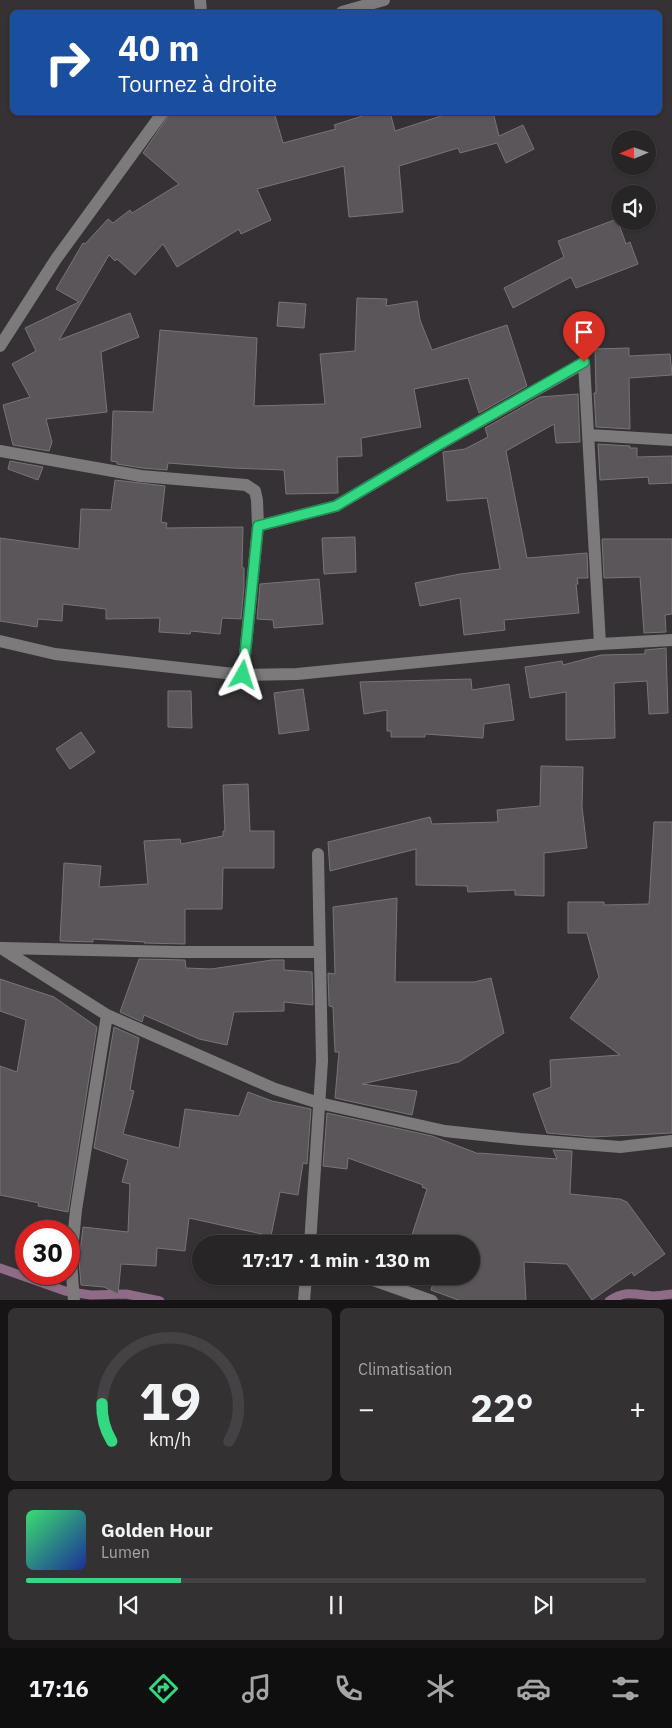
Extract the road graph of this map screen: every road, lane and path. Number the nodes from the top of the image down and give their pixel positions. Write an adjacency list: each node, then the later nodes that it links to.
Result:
1 (384, 0): 2 (street)
2 (349, 10)
3 (161, 115): 4 (street)
4 (0, 346)
5 (589, 435): 6 (street); 8 (street); 11 (street)
6 (672, 440)
7 (0, 451): 8 (street)
8 (258, 526): 12 (street)
9 (672, 640): 11 (street)
10 (0, 641): 12 (street)
11 (600, 644): 12 (street)
12 (243, 675)
13 (318, 854): 15 (street)
14 (0, 948): 15 (street); 16 (street)
15 (320, 952): 17 (street)
16 (108, 1015): 17 (street); 22 (street)
17 (319, 1103): 18 (street); 19 (street)
18 (672, 1141)
19 (311, 1235)
20 (305, 1285): 23 (street)
21 (388, 1285): 24 (street)
22 (74, 1300)
23 (304, 1300)
24 (432, 1300)

